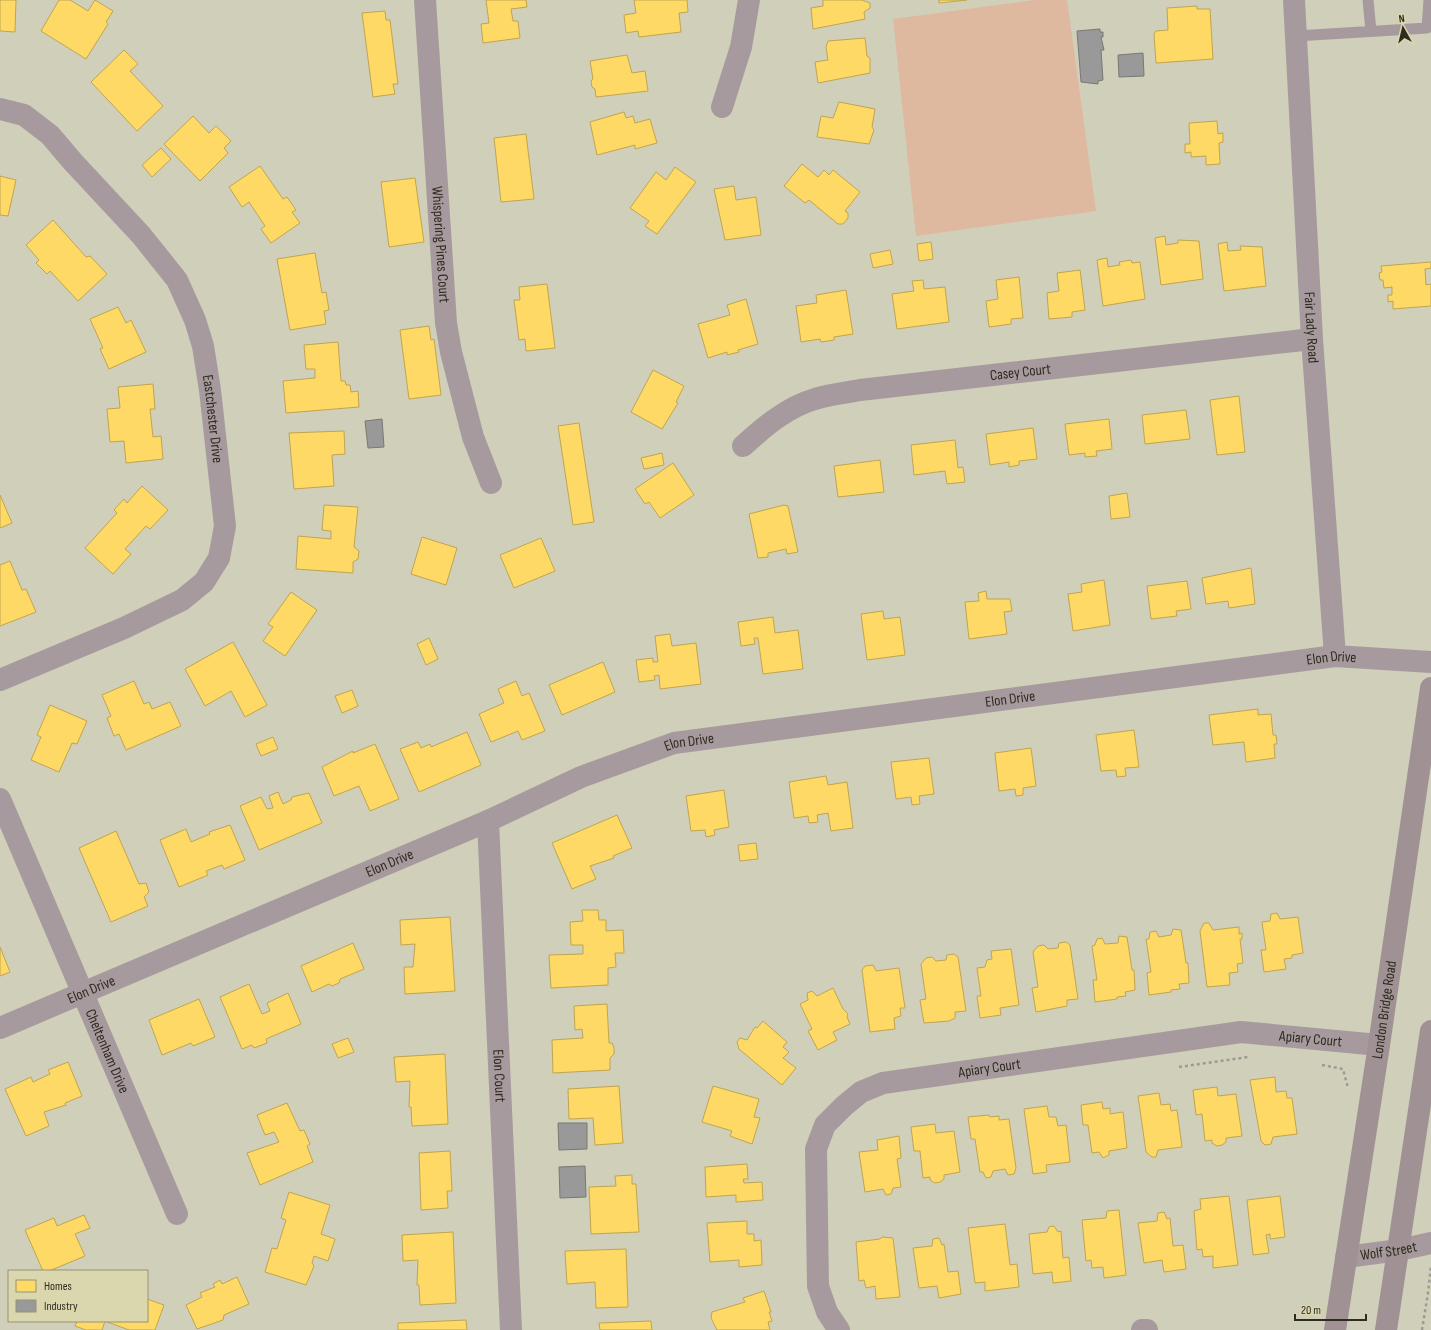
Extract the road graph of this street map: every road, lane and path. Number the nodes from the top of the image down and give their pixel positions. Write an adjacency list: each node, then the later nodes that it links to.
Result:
1 (425, 0): 12 (street, Whispering Pines Court)
2 (749, 0): 8 (street)
3 (1294, 0): 7 (street, Fair Lady Road)
4 (1368, 0): 6 (lane)
5 (1429, 0): 6 (lane)
6 (1371, 31): 7 (lane)
7 (1296, 36): 10 (street, Fair Lady Road)
8 (722, 107)
9 (0, 109): 15 (street, Eastchester Drive)
10 (1312, 339): 11 (street, Casey Court); 13 (street, Fair Lady Road)
11 (743, 446)
12 (491, 483)
13 (1335, 656): 14 (street, Elon Drive); 18 (street, Elon Drive)
14 (1431, 662)
15 (0, 680)
16 (1431, 688): 22 (main road, London Bridge Road)
17 (0, 799): 19 (street, Cheltenham Drive)
18 (488, 821): 19 (street, Elon Drive); 32 (street, Elon Court)
19 (81, 992): 20 (street, Elon Drive); 27 (street, Cheltenham Drive)
20 (0, 1028)
21 (1431, 1031): 29 (main road)
22 (1378, 1045): 30 (main road, London Bridge Road); 33 (street, Apiary Court)
23 (1252, 1057): 25 (path)
24 (1321, 1064): 26 (path)
25 (1179, 1067)
26 (1349, 1092)
27 (177, 1214)
28 (1431, 1243): 29 (street, Wolf Street)
29 (1399, 1250): 30 (street, Wolf Street); 37 (main road)
30 (1346, 1257): 36 (main road, London Bridge Road)
31 (1431, 1265): 38 (path)
32 (512, 1330)
33 (839, 1330)
34 (1142, 1330): 35 (street)
35 (1146, 1330)
36 (1335, 1330)
37 (1386, 1330)
38 (1422, 1330)

